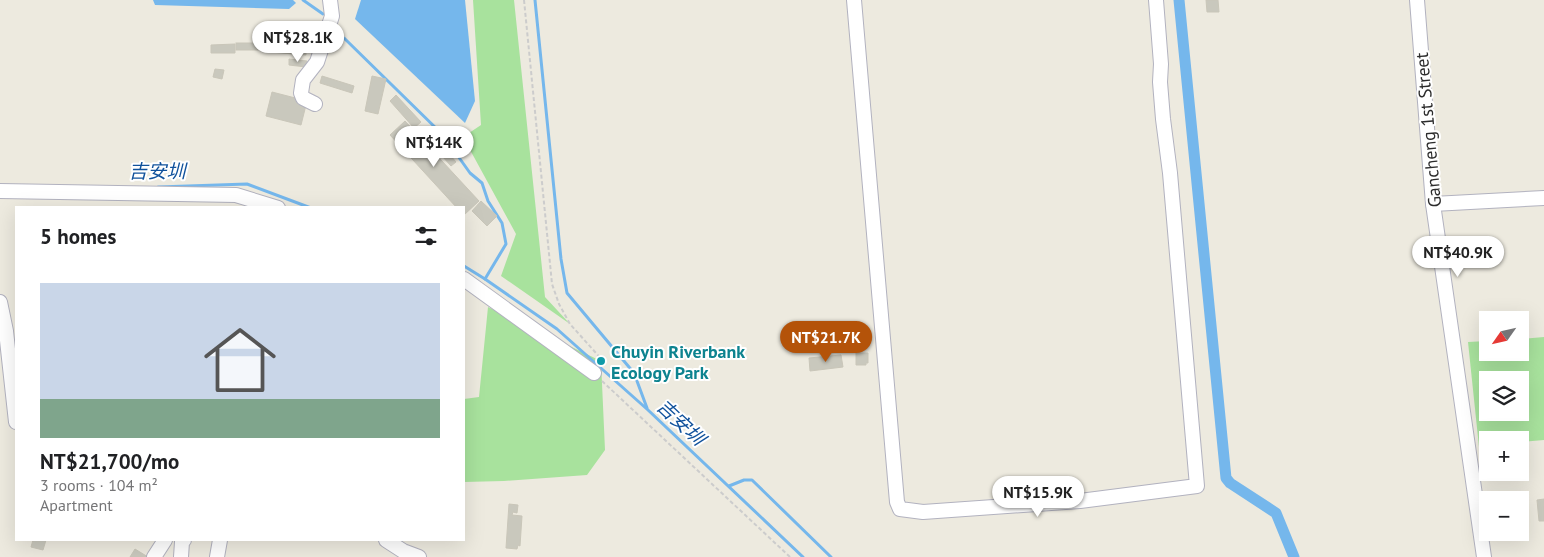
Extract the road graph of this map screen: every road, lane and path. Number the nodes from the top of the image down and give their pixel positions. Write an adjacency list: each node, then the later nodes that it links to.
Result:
1 (524, 0): 14 (path)
2 (854, 0): 3 (street)
3 (1156, 0)
4 (1418, 0): 9 (street, Gancheng 1st Street)
5 (330, 2): 6 (street)
6 (316, 104)
7 (0, 191): 10 (street)
8 (1544, 198): 9 (street)
9 (1433, 204): 26 (street, Gancheng 1st Street)
10 (272, 206)
11 (465, 280): 15 (street)
12 (0, 302): 13 (street)
13 (3, 331): 16 (street)
14 (604, 362)
15 (594, 374): 25 (path)
16 (15, 415)
17 (164, 541): 21 (street)
18 (183, 541): 22 (street)
19 (220, 541): 23 (street)
20 (388, 541): 24 (street)
21 (154, 557)
22 (181, 557)
23 (217, 557)
24 (419, 557)
25 (790, 557)
26 (1484, 557)

